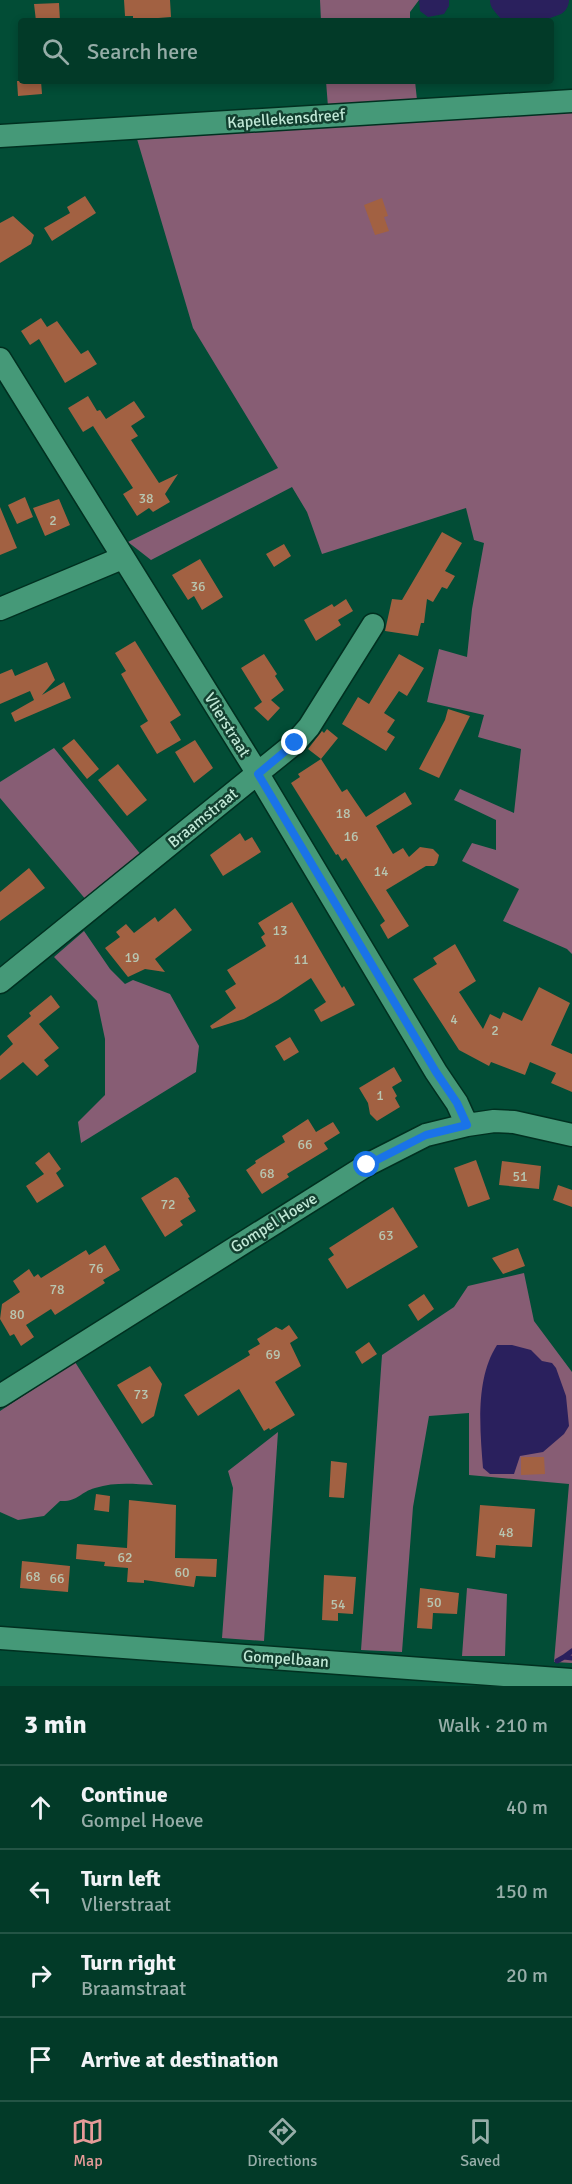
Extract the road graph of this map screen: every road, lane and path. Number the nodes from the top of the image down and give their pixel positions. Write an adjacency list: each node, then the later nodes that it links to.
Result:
1 (572, 101): 2 (street, Kapellekensdreef)
2 (0, 136)
3 (0, 358): 4 (street, Vlierstraat)
4 (122, 558): 5 (street); 7 (street, Vlierstraat)
5 (0, 609)
6 (373, 625): 7 (street, Braamstraat)
7 (258, 774): 8 (street, Braamstraat); 9 (street, Vlierstraat)
8 (0, 982)
9 (467, 1125): 10 (street, Gompel Hoeve); 11 (street, Gompel Hoeve)
10 (572, 1135)
11 (0, 1396)
12 (0, 1638): 13 (street, Gompelbaan)
13 (572, 1680)

